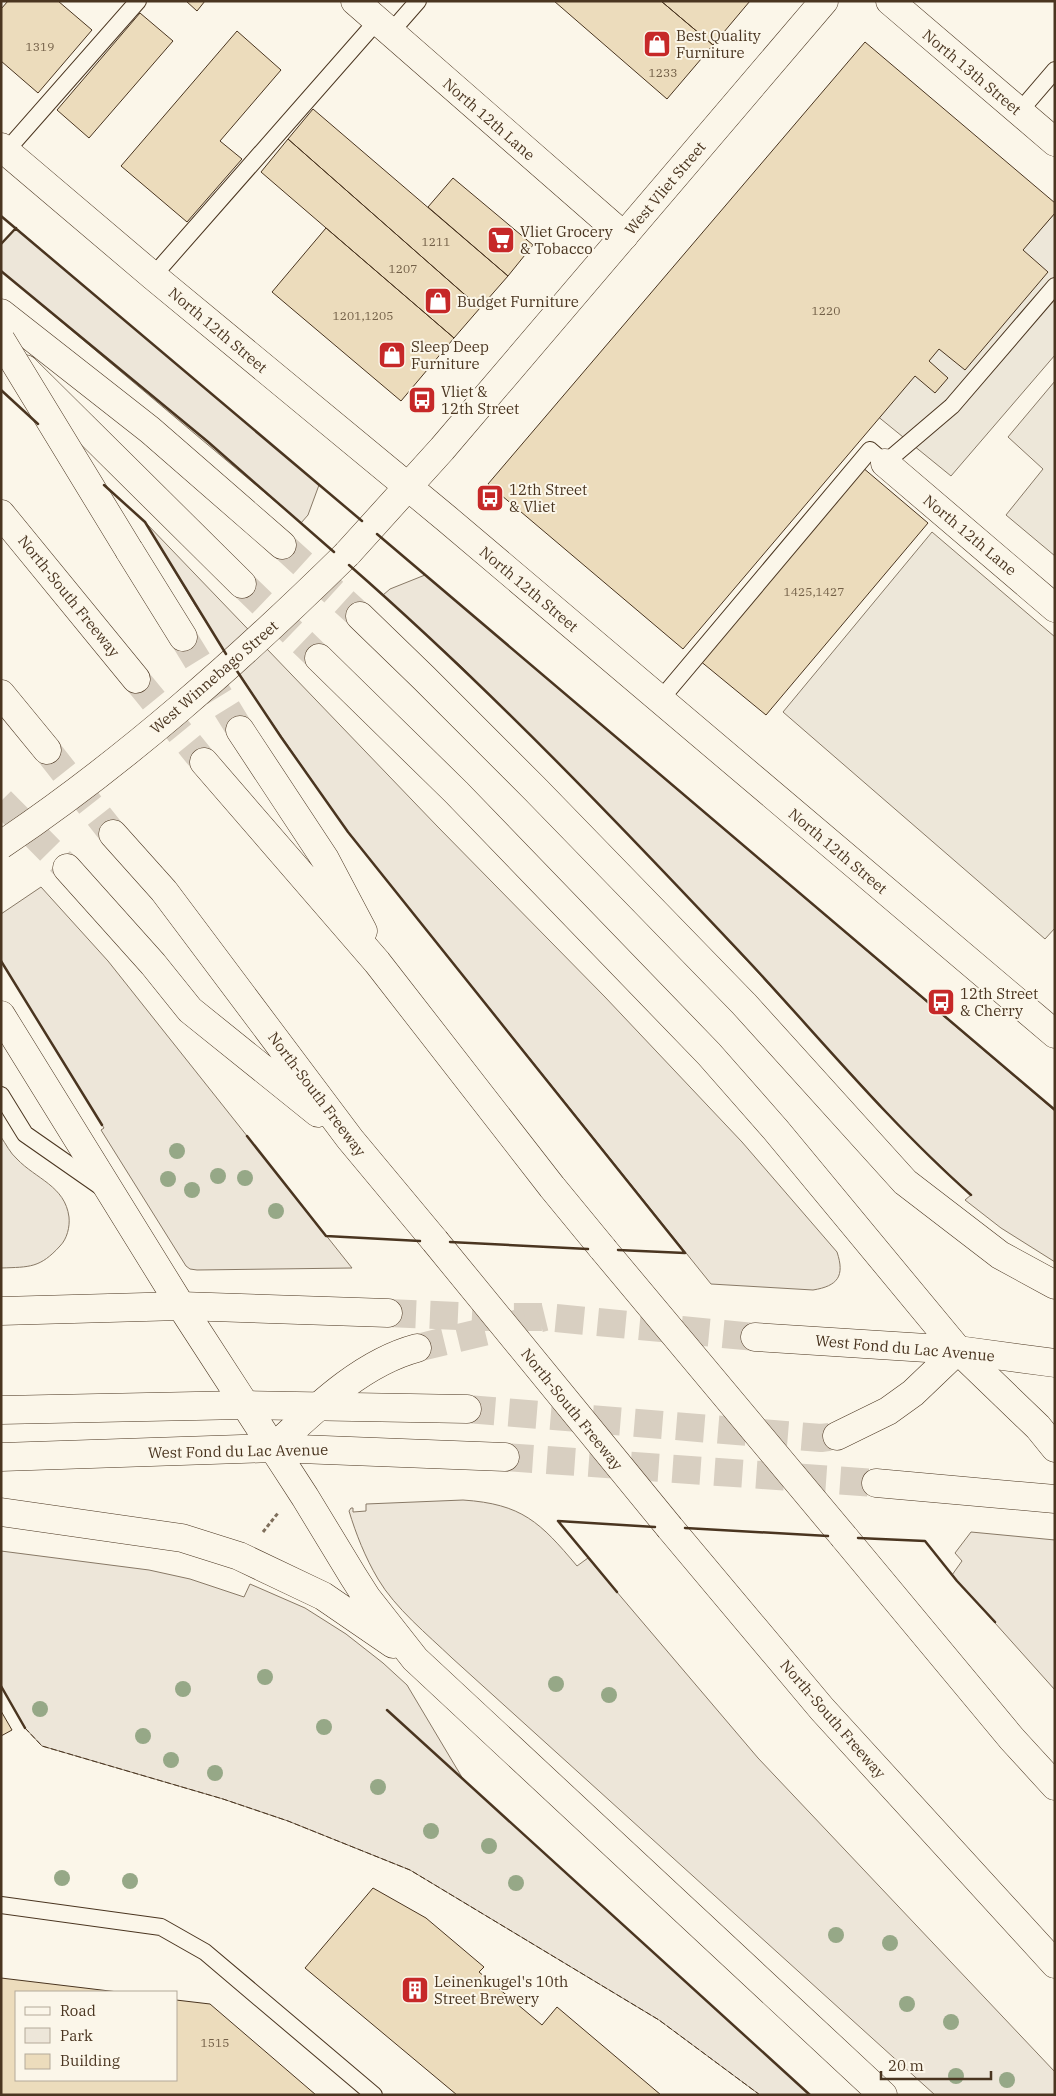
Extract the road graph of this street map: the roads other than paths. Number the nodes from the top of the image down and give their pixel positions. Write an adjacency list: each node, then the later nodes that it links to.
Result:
1 (138, 1): 10 (lane)
2 (355, 1): 6 (main road, North 12th Lane)
3 (418, 1): 6 (lane)
4 (824, 1): 11 (main road, West Vliet Street)
5 (890, 1): 8 (main road, North 13th Street)
6 (384, 27): 11 (main road, North 12th Lane); 12 (lane)
7 (1055, 70): 8 (lane)
8 (1019, 112): 9 (main road, North 13th Street)
9 (1055, 142)
10 (4, 149): 12 (main road, North 12th Street)
11 (624, 236): 18 (main road, West Vliet Street)
12 (153, 276): 18 (main road, North 12th Street)
13 (1055, 286): 17 (lane)
14 (1, 313): 20 (main road)
15 (1, 340): 24 (main road, bridge)
16 (1, 346): 21 (main road)
17 (884, 463): 22 (main road, North 12th Lane); 28 (lane)
18 (408, 486): 28 (main road, North 12th Street); 33 (main road, West Winnebago Street, bridge)
19 (1, 514): 26 (main road, North-South Freeway)
20 (282, 545)
21 (242, 584)
22 (1055, 608)
23 (360, 616): 41 (main road)
24 (183, 637)
25 (319, 658): 47 (main road)
26 (136, 679)
27 (1, 694): 30 (main road)
28 (660, 700): 37 (main road, North 12th Street)
29 (240, 730): 35 (main road)
30 (47, 750)
31 (204, 762): 35 (main road)
32 (113, 834): 39 (main road, North-South Freeway)
33 (1, 845)
34 (68, 868): 39 (main road)
35 (377, 962): 62 (main road, bridge)
36 (1, 1015): 40 (main road)
37 (1053, 1028)
38 (1, 1095): 40 (lane)
39 (350, 1139): 64 (main road, North-South Freeway, bridge)
40 (112, 1194): 42 (main road)
41 (1055, 1285)
42 (181, 1306): 43 (main road); 44 (main road); 49 (main road)
43 (1, 1311)
44 (388, 1313)
45 (755, 1337): 47 (main road, West Fond du Lac Avenue)
46 (418, 1348): 50 (main road)
47 (958, 1350): 48 (main road, West Fond du Lac Avenue); 53 (main road); 55 (main road)
48 (1055, 1363)
49 (244, 1405): 50 (main road); 52 (main road); 54 (main road)
50 (317, 1407): 51 (main road); 54 (main road)
51 (466, 1409)
52 (1, 1410)
53 (837, 1436)
54 (273, 1448): 56 (main road, West Fond du Lac Avenue); 57 (main road, West Fond du Lac Avenue); 61 (main road)
55 (1055, 1448)
56 (1, 1457)
57 (505, 1457)
58 (876, 1483): 59 (main road)
59 (1055, 1500)
60 (1, 1512): 61 (main road)
61 (415, 1658): 66 (main road)
62 (1055, 1786)
63 (1, 1905): 65 (lane)
64 (1055, 1964)
65 (374, 2095)
66 (883, 2095)

